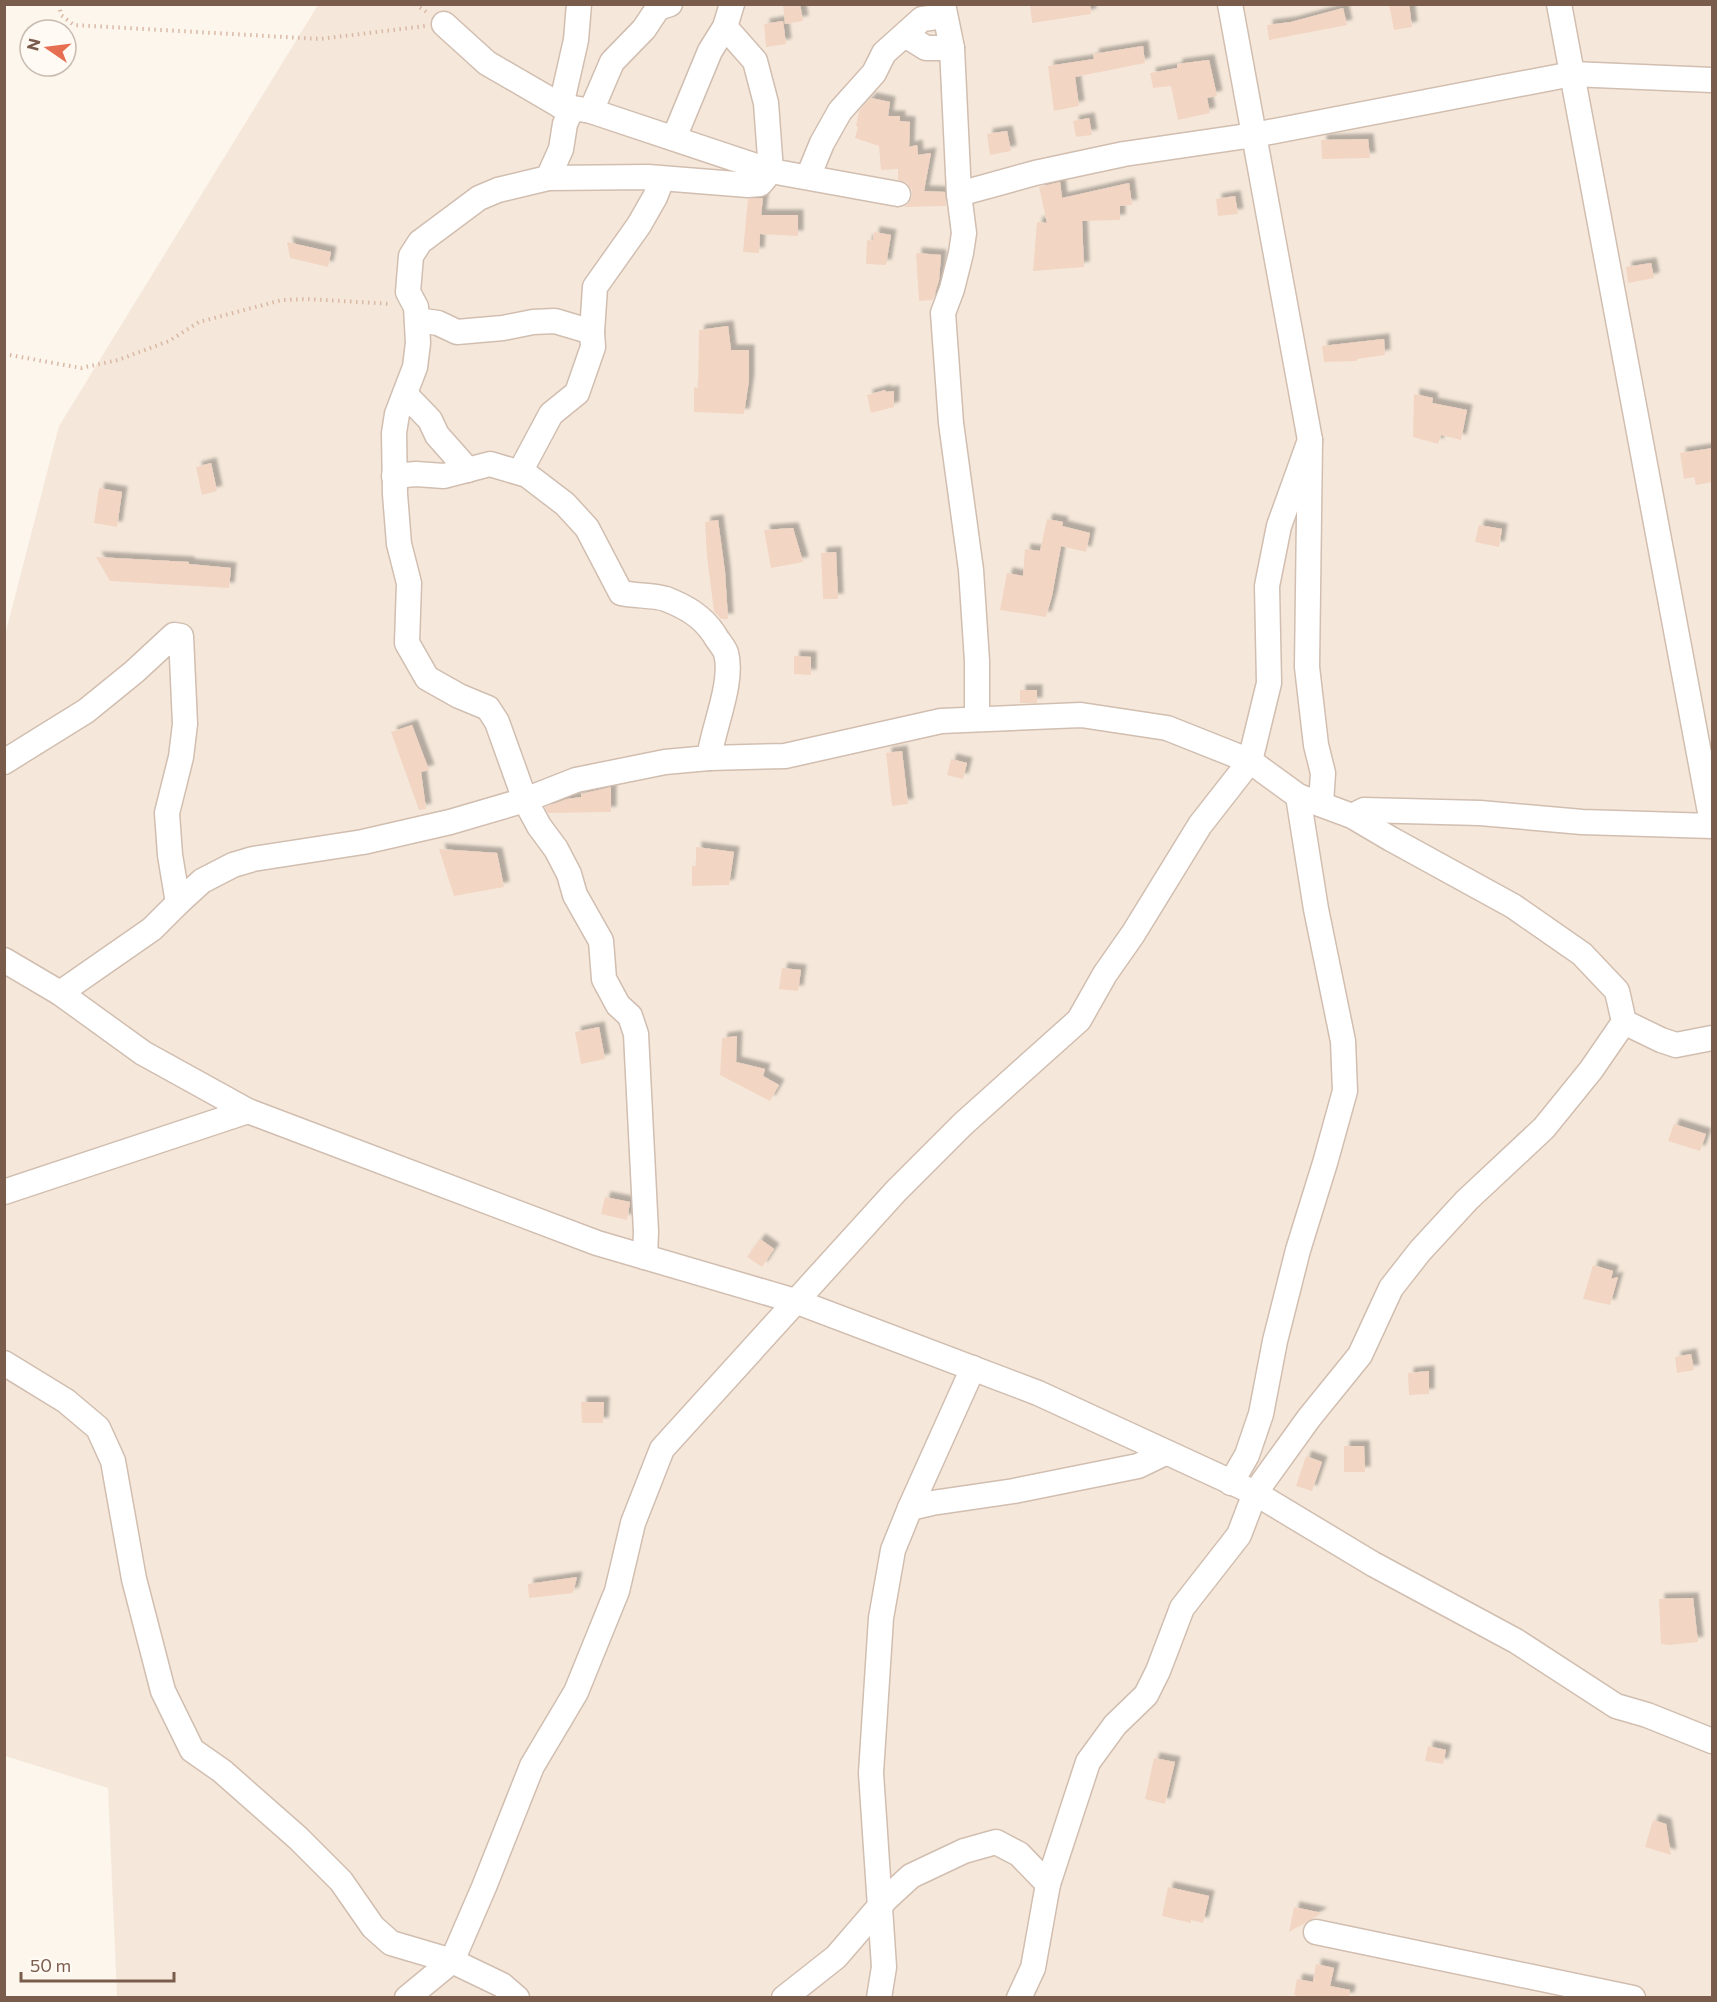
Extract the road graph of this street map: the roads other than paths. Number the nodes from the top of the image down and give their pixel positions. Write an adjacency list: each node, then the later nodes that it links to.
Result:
1 (579, 4): 13 (street)
2 (670, 4): 13 (street)
3 (732, 4): 8 (street)
4 (1230, 4): 14 (street)
5 (1559, 4): 11 (street)
6 (944, 10): 9 (street); 10 (street)
7 (444, 24): 13 (street)
8 (724, 27): 15 (street); 16 (street)
9 (904, 35): 10 (street); 17 (street)
10 (952, 48): 21 (street)
11 (1572, 74): 12 (street); 14 (street); 37 (street)
12 (1713, 80)
13 (575, 108): 15 (street); 18 (street)
14 (1254, 135): 21 (street); 25 (street)
15 (674, 138): 16 (street)
16 (771, 171): 17 (street); 19 (street)
17 (808, 177): 20 (street)
18 (548, 178): 19 (street); 22 (street)
19 (662, 179): 23 (street)
20 (898, 194)
21 (959, 194): 29 (street)
22 (416, 314): 23 (street); 24 (street)
23 (592, 332): 27 (street)
24 (405, 394): 26 (street); 28 (street)
25 (1310, 440): 31 (street); 35 (street)
26 (468, 470): 27 (street); 28 (street)
27 (520, 472): 30 (street)
28 (394, 476): 34 (street)
29 (978, 719): 30 (street); 31 (street)
30 (709, 758): 34 (street)
31 (1250, 761): 33 (street); 46 (street)
32 (4, 762): 38 (street)
33 (1298, 796): 35 (street); 50 (street)
34 (525, 800): 38 (street); 45 (street)
35 (1321, 804): 36 (street)
36 (1352, 816): 37 (street); 41 (street)
37 (1713, 824)
38 (178, 903): 40 (street)
39 (4, 960): 40 (street)
40 (60, 993): 43 (street)
41 (1624, 1022): 42 (street); 51 (street)
42 (1713, 1038)
43 (248, 1111): 44 (street); 45 (street)
44 (4, 1192)
45 (645, 1257): 46 (street)
46 (795, 1301): 48 (street); 57 (street)
47 (4, 1363): 57 (street)
48 (973, 1368): 49 (street); 52 (street)
49 (1165, 1453): 50 (street); 52 (street)
50 (1231, 1484): 51 (street)
51 (1256, 1493): 53 (street); 54 (street)
52 (910, 1508): 55 (street)
53 (1713, 1741)
54 (1048, 1884): 55 (street); 62 (street)
55 (881, 1906): 60 (street); 61 (street)
56 (1316, 1932): 63 (street)
57 (452, 1961): 58 (street); 59 (street)
58 (407, 1998)
59 (517, 1998)
60 (784, 1998)
61 (879, 1998)
62 (1019, 1998)
63 (1633, 1998)

